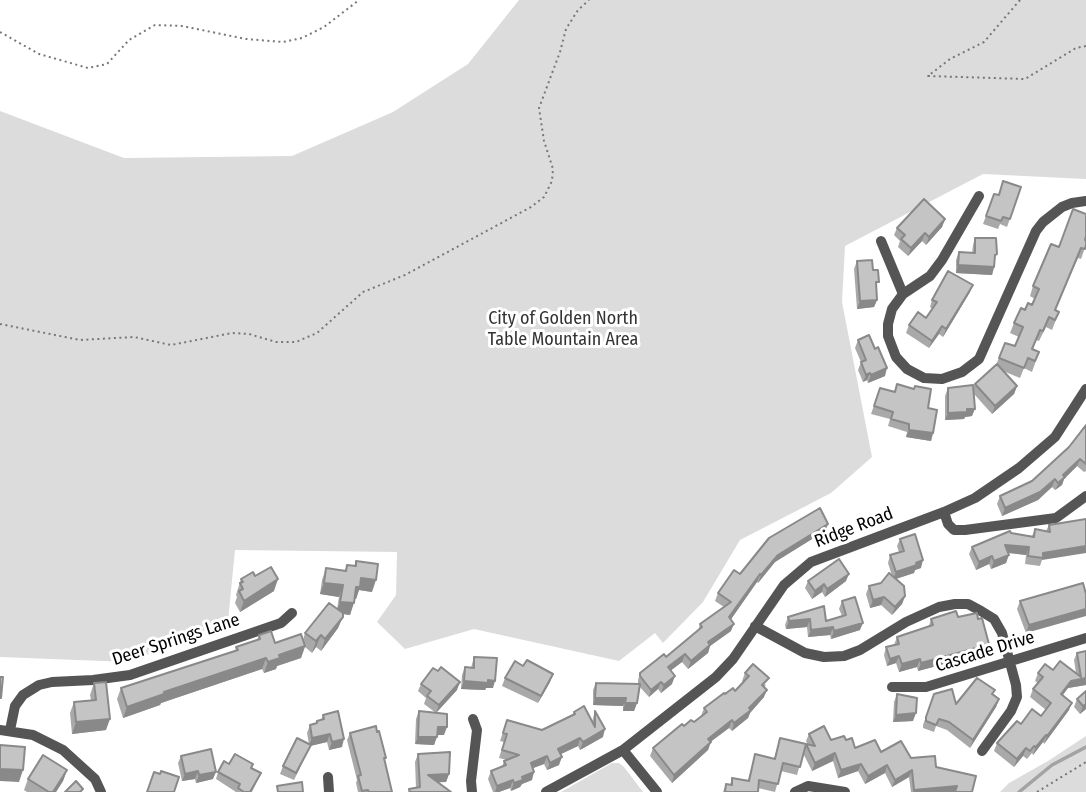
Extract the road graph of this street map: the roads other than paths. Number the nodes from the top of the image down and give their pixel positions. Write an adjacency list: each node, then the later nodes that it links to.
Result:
1 (979, 196): 4 (street)
2 (1086, 201): 4 (street)
3 (881, 241): 4 (street)
4 (903, 294)
5 (1086, 390): 7 (street, Ridge Road)
6 (1086, 496): 7 (street)
7 (944, 512): 9 (street, Ridge Road)
8 (292, 613): 14 (street, Deer Springs Lane)
9 (755, 626): 11 (street); 15 (street, Ridge Road)
10 (1086, 638): 11 (street, Cascade Drive)
11 (1009, 660): 12 (street, Cascade Drive); 16 (street)
12 (892, 687)
13 (473, 719): 20 (street)
14 (5, 730): 18 (street)
15 (623, 750): 21 (street, Ridge Road); 22 (street)
16 (982, 751)
17 (328, 777): 19 (street)
18 (101, 792)
19 (328, 792)
20 (472, 792)
21 (546, 792)
22 (657, 792)
23 (795, 792): 24 (street)
24 (845, 792)

